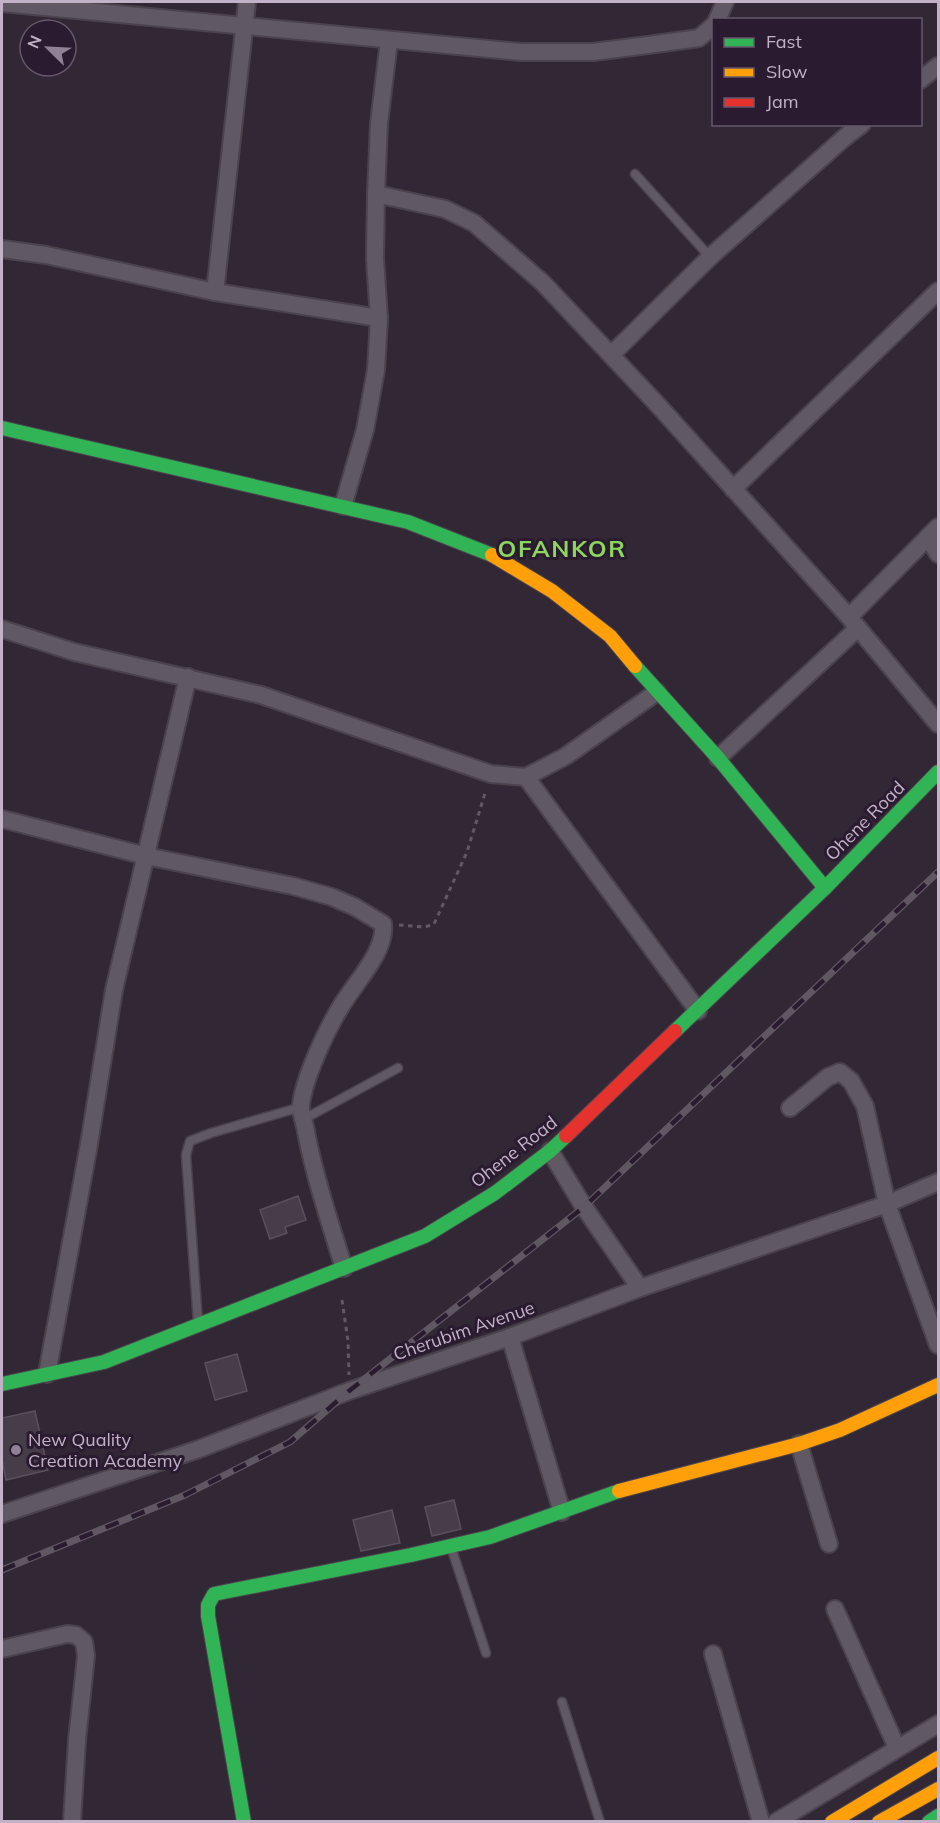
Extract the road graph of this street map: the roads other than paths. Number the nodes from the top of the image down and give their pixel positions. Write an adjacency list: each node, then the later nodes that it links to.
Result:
1 (247, 2): 5 (street)
2 (725, 2): 4 (street)
3 (2, 3): 5 (street)
4 (718, 18)
5 (245, 25): 7 (street); 16 (street)
6 (712, 27): 7 (street)
7 (389, 40): 12 (street)
8 (939, 66): 9 (street)
9 (922, 79)
10 (859, 126): 14 (street)
11 (636, 174): 14 (lane)
12 (376, 194): 17 (street); 18 (street)
13 (2, 249): 16 (street)
14 (710, 257): 18 (street)
15 (939, 291): 20 (street)
16 (215, 292): 17 (street)
17 (379, 318): 21 (street)
18 (610, 355): 20 (street)
19 (2, 428): 21 (main road)
20 (733, 489): 24 (street)
21 (342, 506): 28 (main road)
22 (933, 532): 23 (street); 24 (street)
23 (939, 554)
24 (853, 622): 29 (street); 30 (street)
25 (4, 630): 26 (street); 27 (street)
26 (2, 648)
27 (188, 677): 32 (street); 34 (street)
28 (657, 692): 30 (main road); 32 (street)
29 (939, 724)
30 (718, 758): 35 (main road)
31 (939, 772): 35 (main road, Ohene Road)
32 (526, 777): 36 (street)
33 (2, 819): 34 (street)
34 (146, 856): 39 (street); 48 (street)
35 (825, 888): 36 (main road, Ohene Road)
36 (698, 1011): 40 (main road, Ohene Road)
37 (398, 1068): 39 (lane)
38 (789, 1108): 42 (street)
39 (302, 1113): 43 (street); 45 (lane)
40 (550, 1151): 43 (main road, Ohene Road); 44 (street)
41 (939, 1182): 42 (street, Cherubim Avenue)
42 (887, 1204): 44 (street, Cherubim Avenue); 47 (street)
43 (344, 1268): 45 (main road, Ohene Road)
44 (640, 1288): 46 (street, Cherubim Avenue)
45 (198, 1326): 48 (main road, Ohene Road)
46 (510, 1337): 52 (street); 53 (street, Cherubim Avenue)
47 (939, 1346)
48 (47, 1374): 49 (main road, Ohene Road)
49 (2, 1384)
50 (939, 1385): 51 (main road)
51 (799, 1444): 52 (main road); 54 (street)
52 (562, 1512): 55 (main road)
53 (2, 1514)
54 (829, 1544)
55 (451, 1546): 58 (lane); 67 (main road)
56 (835, 1609): 62 (street)
57 (2, 1649): 66 (street)
58 (486, 1653)
59 (713, 1654): 69 (street)
60 (562, 1702): 68 (lane)
61 (939, 1724): 62 (street)
62 (897, 1748): 70 (street)
63 (939, 1758): 71 (main road)
64 (939, 1790): 72 (main road)
65 (939, 1816): 73 (main road)
66 (72, 1821)
67 (244, 1821)
68 (600, 1821)
69 (761, 1821)
70 (776, 1821)
71 (832, 1821)
72 (879, 1821)
73 (929, 1821)

